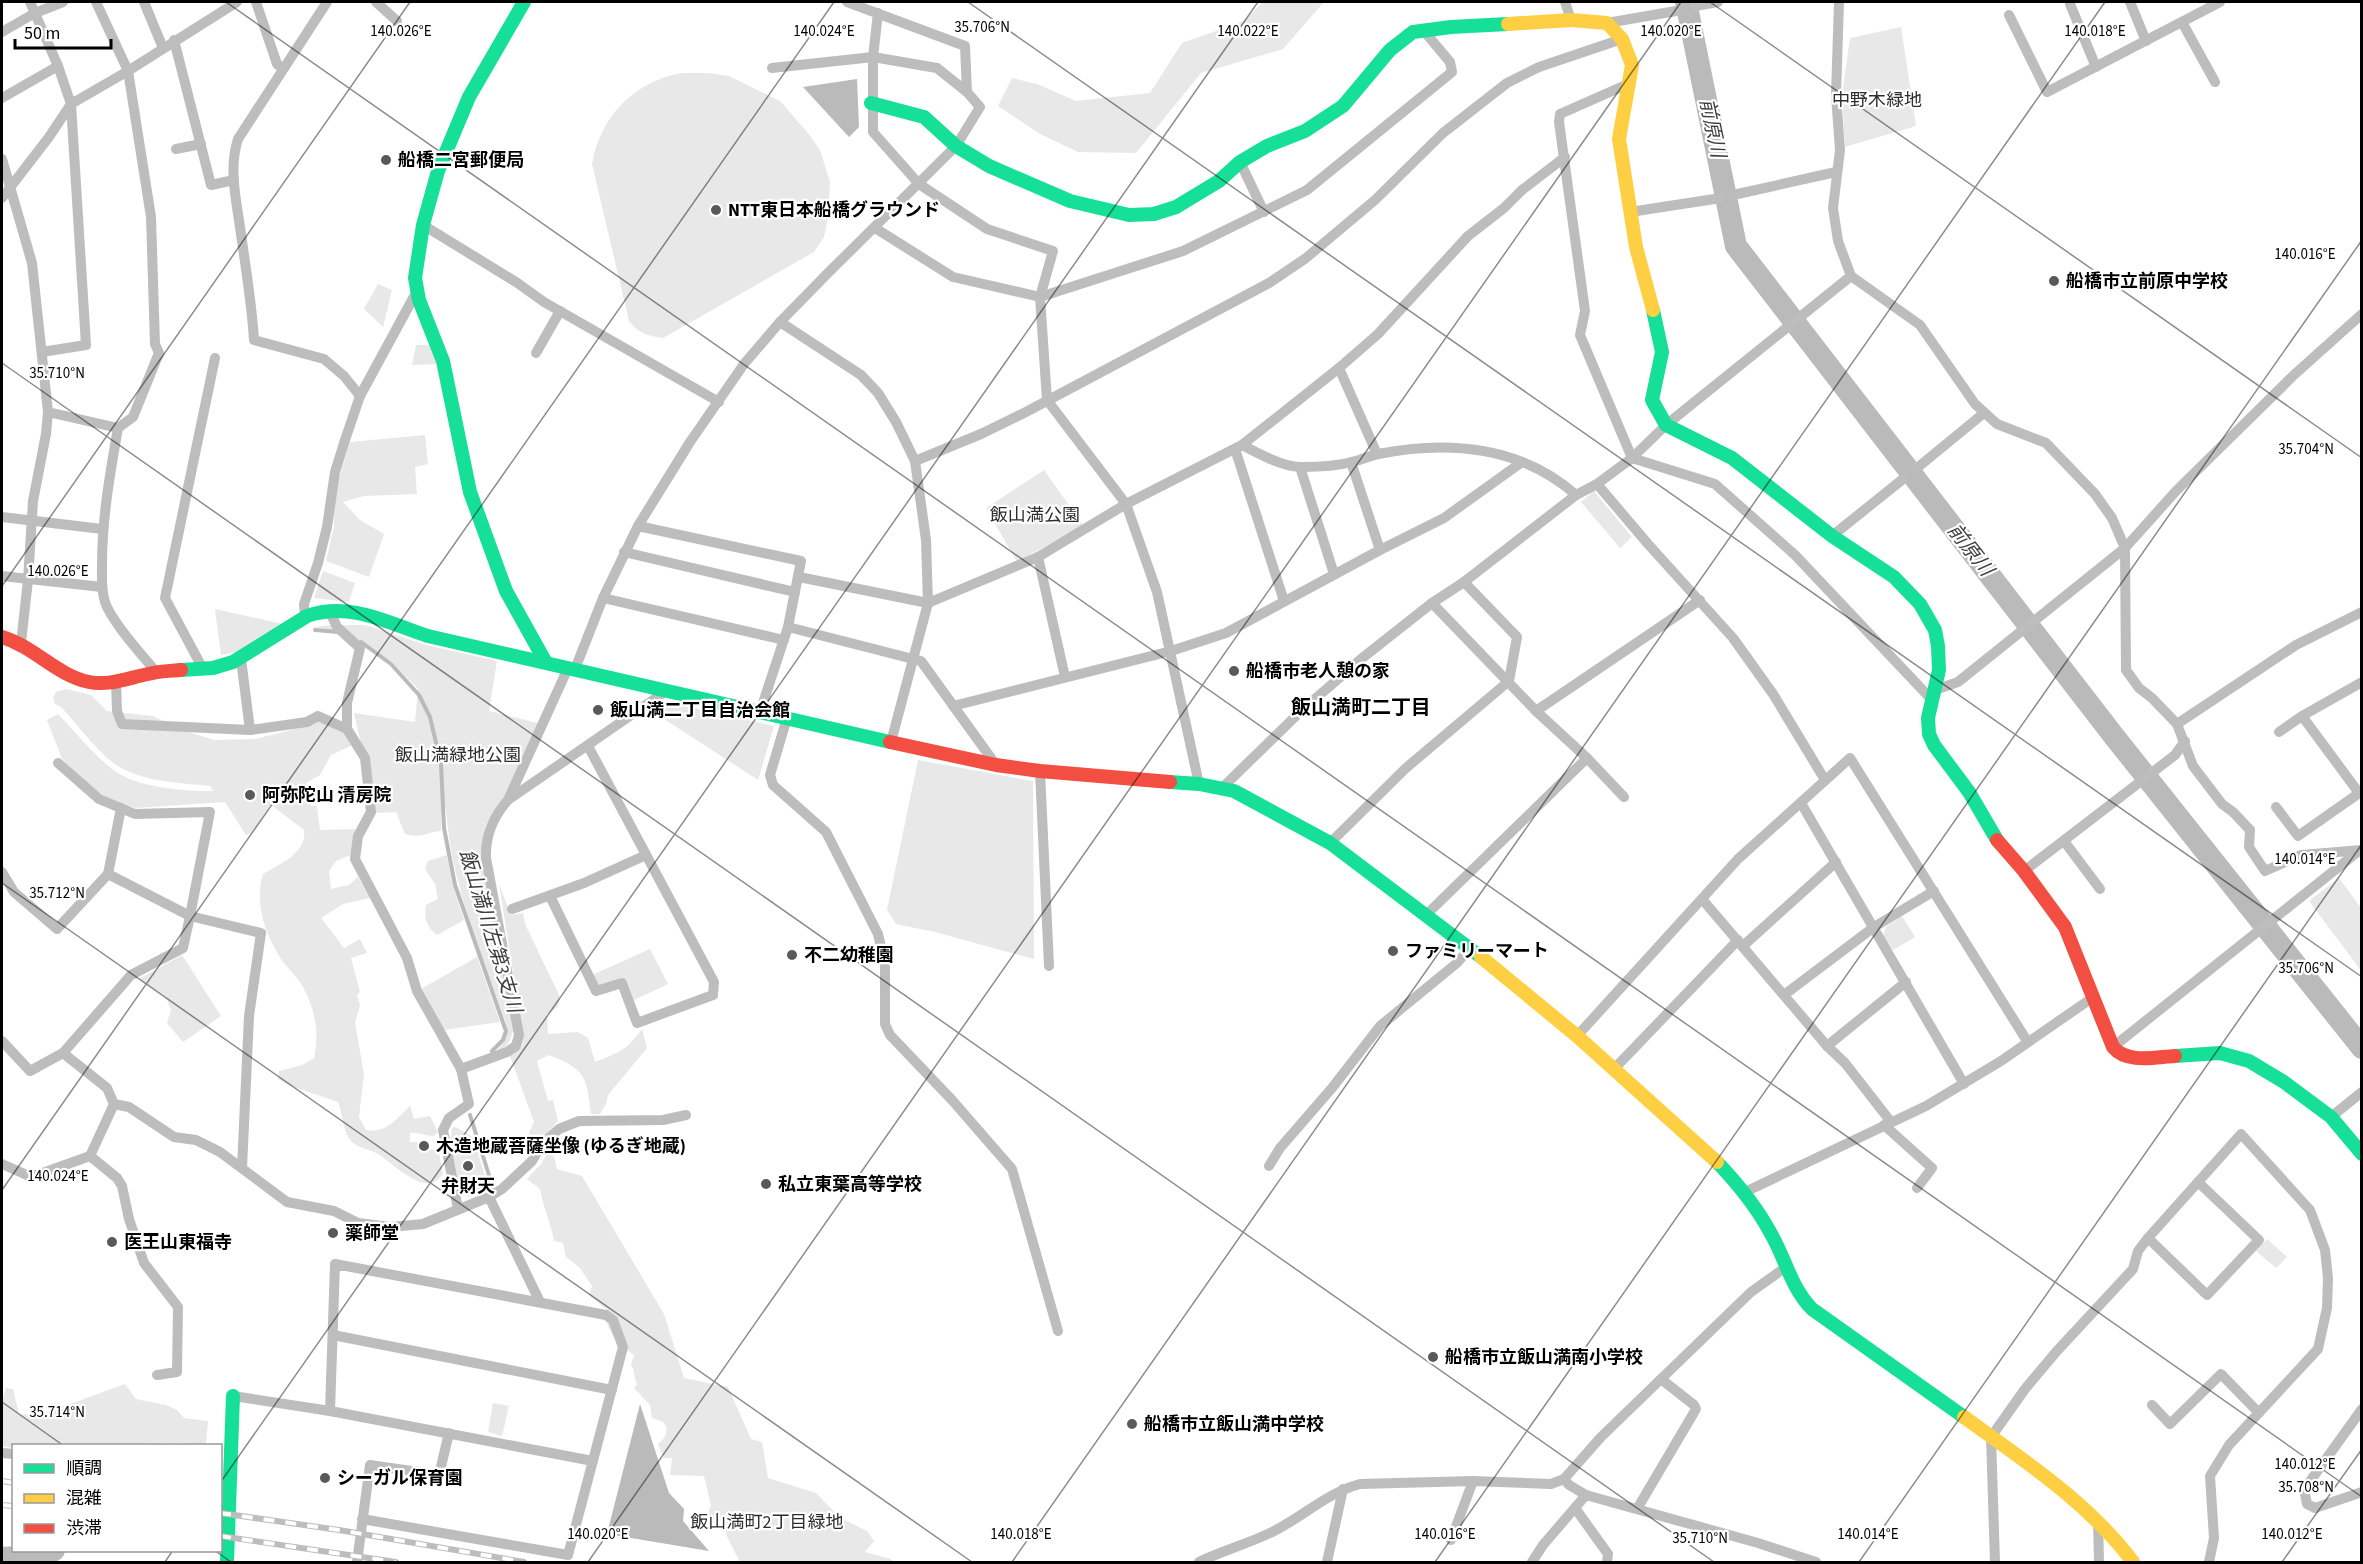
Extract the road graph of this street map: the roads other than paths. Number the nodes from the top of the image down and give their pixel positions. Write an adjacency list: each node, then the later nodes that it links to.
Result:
1 (30, 2): 20 (street)
2 (63, 2): 20 (street)
3 (96, 2): 37 (street)
4 (144, 2): 31 (street)
5 (237, 2): 29 (street)
6 (256, 2): 35 (street)
7 (327, 2): 35 (street)
8 (376, 2): 23 (street)
9 (525, 2): 59 (street)
10 (847, 2): 19 (street)
11 (1565, 2): 22 (street)
12 (1718, 2): 17 (street)
13 (1839, 2): 50 (street)
14 (2130, 2): 30 (street)
15 (2220, 2): 24 (street)
16 (2070, 4): 34 (street)
17 (1695, 6)
18 (1676, 11): 25 (street)
19 (878, 13): 32 (street); 40 (street)
20 (35, 14): 26 (street); 33 (street)
21 (2009, 15): 34 (street)
22 (1571, 20): 25 (street); 27 (street)
23 (398, 21)
24 (2182, 22): 30 (street); 38 (street)
25 (1607, 23): 28 (street)
26 (2, 32)
27 (1424, 32): 49 (street); 57 (street)
28 (1622, 39): 39 (street); 72 (street)
29 (174, 40): 31 (street); 44 (street)
30 (2146, 41): 34 (street)
31 (163, 48): 37 (street)
32 (873, 57): 36 (street); 40 (street); 42 (street)
33 (58, 66): 41 (street); 43 (street)
34 (2096, 67)
35 (282, 68): 51 (street)
36 (772, 68)
37 (128, 71): 43 (street); 77 (street)
38 (2215, 82)
39 (1628, 84): 47 (street); 58 (street)
40 (967, 92): 45 (street)
41 (2, 98)
42 (871, 103): 45 (street); 52 (street)
43 (70, 104): 53 (street); 67 (street)
44 (201, 144): 46 (street); 51 (street)
45 (956, 146): 49 (street); 52 (street)
46 (176, 149)
47 (1565, 157): 70 (street); 80 (street)
48 (2, 159): 53 (street)
49 (1240, 162): 57 (street)
50 (1836, 172): 54 (street); 61 (street)
51 (234, 180): 71 (street)
52 (919, 184): 60 (street); 63 (street)
53 (10, 187): 55 (street); 67 (street)
54 (1733, 195)
55 (2, 198)
56 (1721, 198): 58 (street)
57 (1264, 212): 63 (street)
58 (1630, 212): 76 (street)
59 (423, 225): 62 (street); 64 (street)
60 (875, 228): 63 (street); 66 (street)
61 (1851, 276): 75 (street); 76 (street)
62 (417, 291): 71 (street); 121 (street)
63 (1040, 297): 72 (street)
64 (560, 311): 68 (street); 73 (street)
65 (2361, 314): 95 (street)
66 (780, 322): 73 (street); 81 (street)
67 (42, 352): 74 (street)
68 (536, 353)
69 (215, 358): 123 (street)
70 (1339, 368): 78 (street); 79 (street)
71 (360, 396): 113 (street)
72 (1047, 400): 81 (street); 89 (street)
73 (719, 402): 92 (street)
74 (48, 412): 77 (street); 91 (street)
75 (1984, 413): 85 (street); 95 (street)
76 (1666, 425): 80 (street); 94 (street)
77 (118, 428): 93 (street)
78 (1239, 447): 84 (street); 89 (street); 108 (street)
79 (1377, 454): 82 (street); 83 (street)
80 (1632, 458): 87 (street); 130 (street)
81 (915, 461): 109 (street)
82 (1351, 462): 84 (street); 96 (street)
83 (1522, 462): 88 (street); 96 (street)
84 (1300, 467): 99 (street)
85 (1917, 468)
86 (1903, 479): 94 (street)
87 (1597, 484): 88 (street); 107 (street)
88 (1576, 495): 103 (street)
89 (1126, 504): 98 (street); 118 (street)
90 (2, 518): 91 (street)
91 (31, 520): 93 (street); 102 (street)
92 (638, 526): 97 (street); 101 (street)
93 (102, 529): 104 (street)
94 (1832, 536): 130 (street)
95 (2125, 548): 130 (street); 136 (street)
96 (1380, 550): 99 (street)
97 (624, 552): 105 (street); 106 (street)
98 (1038, 557): 109 (street); 125 (street)
99 (1334, 574): 108 (street)
100 (2, 576): 102 (street)
101 (798, 577): 105 (street); 109 (street)
102 (28, 580): 104 (street); 117 (street)
103 (1464, 582): 110 (street); 126 (street)
104 (102, 586): 124 (street)
105 (795, 592): 114 (street)
106 (603, 598): 116 (street); 122 (street)
107 (1700, 600): 132 (street); 147 (street)
108 (1284, 601): 118 (street)
109 (928, 603): 119 (street)
110 (1432, 603): 126 (street); 149 (street)
111 (329, 610): 113 (street); 121 (street); 137 (street)
112 (2361, 612): 136 (street)
113 (305, 617): 120 (street)
114 (788, 627): 116 (street); 119 (street)
115 (2, 637): 117 (street)
116 (784, 640): 133 (street)
117 (21, 643): 127 (street)
118 (1171, 651): 125 (street); 148 (street)
119 (913, 658): 131 (street); 141 (street)
120 (242, 659): 123 (street); 138 (street)
121 (545, 661): 122 (street)
122 (572, 668): 129 (street); 152 (street)
123 (203, 669): 124 (street)
124 (156, 672): 127 (street)
125 (1065, 677): 131 (street)
126 (1509, 681): 132 (street); 157 (street)
127 (116, 682): 138 (street)
128 (2361, 682): 134 (street)
129 (666, 691): 133 (street); 142 (street)
130 (1934, 696): 161 (street)
131 (953, 706): 145 (street)
132 (1536, 711): 143 (street)
133 (760, 712): 135 (street)
134 (2302, 716): 139 (street); 150 (street)
135 (787, 718): 141 (street); 205 (street)
136 (2177, 724): 140 (street)
137 (347, 729): 138 (street); 184 (street)
138 (250, 730)
139 (2279, 732)
140 (2185, 741): 156 (street); 158 (street)
141 (891, 742): 145 (street)
142 (588, 746): 152 (street); 159 (street)
143 (1587, 758): 151 (street); 169 (street)
144 (58, 763): 155 (street)
145 (996, 765): 146 (street)
146 (1040, 771): 148 (street); 174 (street)
147 (1826, 780): 153 (street); 165 (street)
148 (1199, 784): 149 (street)
149 (1222, 788): 157 (street)
150 (2360, 792): 154 (street)
151 (1624, 797)
152 (508, 800): 184 (street)
153 (1801, 803): 160 (street); 167 (street)
154 (2276, 807)
155 (120, 808): 163 (street); 170 (street)
156 (2064, 841): 161 (street); 164 (street)
157 (1330, 843): 169 (street)
158 (2361, 850): 182 (street)
159 (646, 855): 166 (street); 166 (street)
160 (1836, 862): 171 (street); 172 (street)
161 (2024, 871): 177 (street)
162 (2, 873): 163 (street)
163 (108, 874): 170 (street)
164 (2100, 889)
165 (1934, 891): 171 (street); 180 (street)
166 (550, 896): 168 (street)
167 (1702, 899): 172 (street); 178 (street)
168 (512, 909)
169 (1426, 915): 173 (street)
170 (190, 916): 183 (street); 196 (street)
171 (1874, 927): 175 (street); 176 (street)
172 (1740, 944): 176 (street); 185 (street)
173 (1470, 948): 178 (street); 195 (street)
174 (1049, 966)
175 (1906, 982): 181 (street); 186 (street)
176 (1784, 994): 181 (street)
177 (2092, 998): 180 (street); 182 (street)
178 (1577, 1036): 185 (street)
179 (2, 1041): 183 (street)
180 (2027, 1041): 186 (street)
181 (1827, 1046): 191 (street)
182 (2113, 1047): 190 (street)
183 (63, 1053): 188 (street)
184 (461, 1069): 201 (street)
185 (1614, 1069): 199 (street)
186 (1964, 1084): 191 (street)
187 (2361, 1092): 190 (street)
188 (114, 1104): 193 (street); 196 (street)
189 (686, 1115): 200 (street)
190 (2331, 1117): 192 (street)
191 (1888, 1123): 198 (street); 199 (street)
192 (2361, 1154)
193 (90, 1156): 194 (street); 207 (street)
194 (2, 1164)
195 (1269, 1166)
196 (242, 1168): 201 (street)
197 (2199, 1182): 202 (street); 202 (street); 214 (street)
198 (1917, 1188)
199 (1745, 1192): 203 (street)
200 (489, 1197): 201 (street); 204 (street)
201 (458, 1209)
202 (2148, 1238): 216 (street)
203 (1786, 1267): 208 (street); 216 (street)
204 (540, 1302): 206 (street); 209 (street)
205 (1058, 1330)
206 (333, 1335): 209 (street); 213 (street)
207 (157, 1375)
208 (1661, 1379): 218 (street); 224 (street)
209 (612, 1390): 217 (street)
210 (233, 1396): 213 (street); 228 (street)
211 (2152, 1405): 214 (street)
212 (2361, 1409): 221 (street)
213 (330, 1411): 215 (street)
214 (2259, 1413): 238 (street)
215 (449, 1432): 217 (street); 225 (street)
216 (1991, 1437): 226 (street); 235 (street)
217 (593, 1461): 225 (street)
218 (1564, 1479): 219 (street); 222 (street)
219 (1473, 1481): 220 (street); 227 (street)
220 (1342, 1489): 230 (street); 231 (street)
221 (2361, 1492)
222 (1586, 1495): 223 (street); 224 (street)
223 (1575, 1508): 232 (street); 233 (street)
224 (1636, 1509): 234 (street)
225 (363, 1519): 229 (street)
226 (2098, 1520): 236 (street); 237 (street)
227 (1451, 1540)
228 (227, 1563)
229 (357, 1563)
230 (1199, 1563)
231 (1327, 1563)
232 (1532, 1563)
233 (1607, 1563)
234 (1816, 1563)
235 (1995, 1563)
236 (2099, 1563)
237 (2133, 1563)
238 (2209, 1563)

